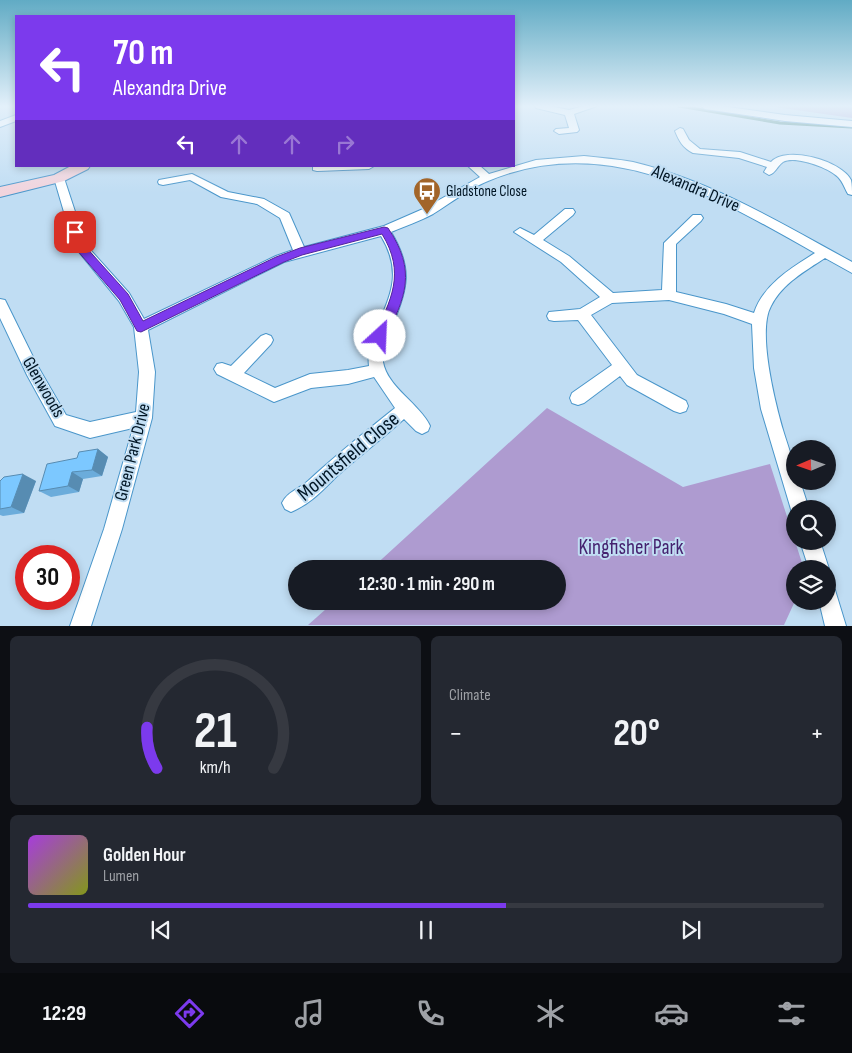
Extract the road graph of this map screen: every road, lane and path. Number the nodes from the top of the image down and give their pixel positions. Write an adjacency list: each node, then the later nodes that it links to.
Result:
1 (681, 135): 10 (street)
2 (81, 167): 7 (street)
3 (474, 167): 6 (street)
4 (317, 168): 5 (street)
5 (370, 169)
6 (487, 177): 13 (street, Alexandra Drive); 17 (street, Alexandra Drive)
7 (59, 178): 9 (street); 25 (street, Green Park Drive)
8 (163, 182): 16 (street)
9 (0, 192)
10 (852, 192)
11 (569, 212): 15 (street)
12 (697, 218): 19 (street)
13 (384, 230): 16 (street, Alexandra Drive); 28 (street)
14 (520, 232): 15 (street)
15 (535, 240): 20 (street)
16 (300, 252): 25 (street, Alexandra Drive)
17 (824, 253): 18 (street, Alexandra Drive); 24 (street)
18 (852, 268)
19 (669, 295): 20 (street); 24 (street)
20 (610, 298): 22 (street)
21 (0, 304): 32 (street, Glenwoods)
22 (582, 314): 23 (street); 27 (street)
23 (554, 316)
24 (760, 321): 34 (street)
25 (141, 327): 32 (street, Green Park Drive)
26 (266, 340): 28 (street)
27 (622, 368): 29 (street); 30 (street)
28 (378, 370): 31 (street, Mountsfield Close)
29 (578, 398)
30 (680, 406)
31 (405, 409): 33 (street, Mountsfield Close); 35 (street, Mountsfield Close)
32 (144, 418): 37 (street, Green Park Drive)
33 (422, 426)
34 (797, 500)
35 (291, 503)
36 (832, 610): 38 (street)
37 (80, 626)
38 (836, 626)

